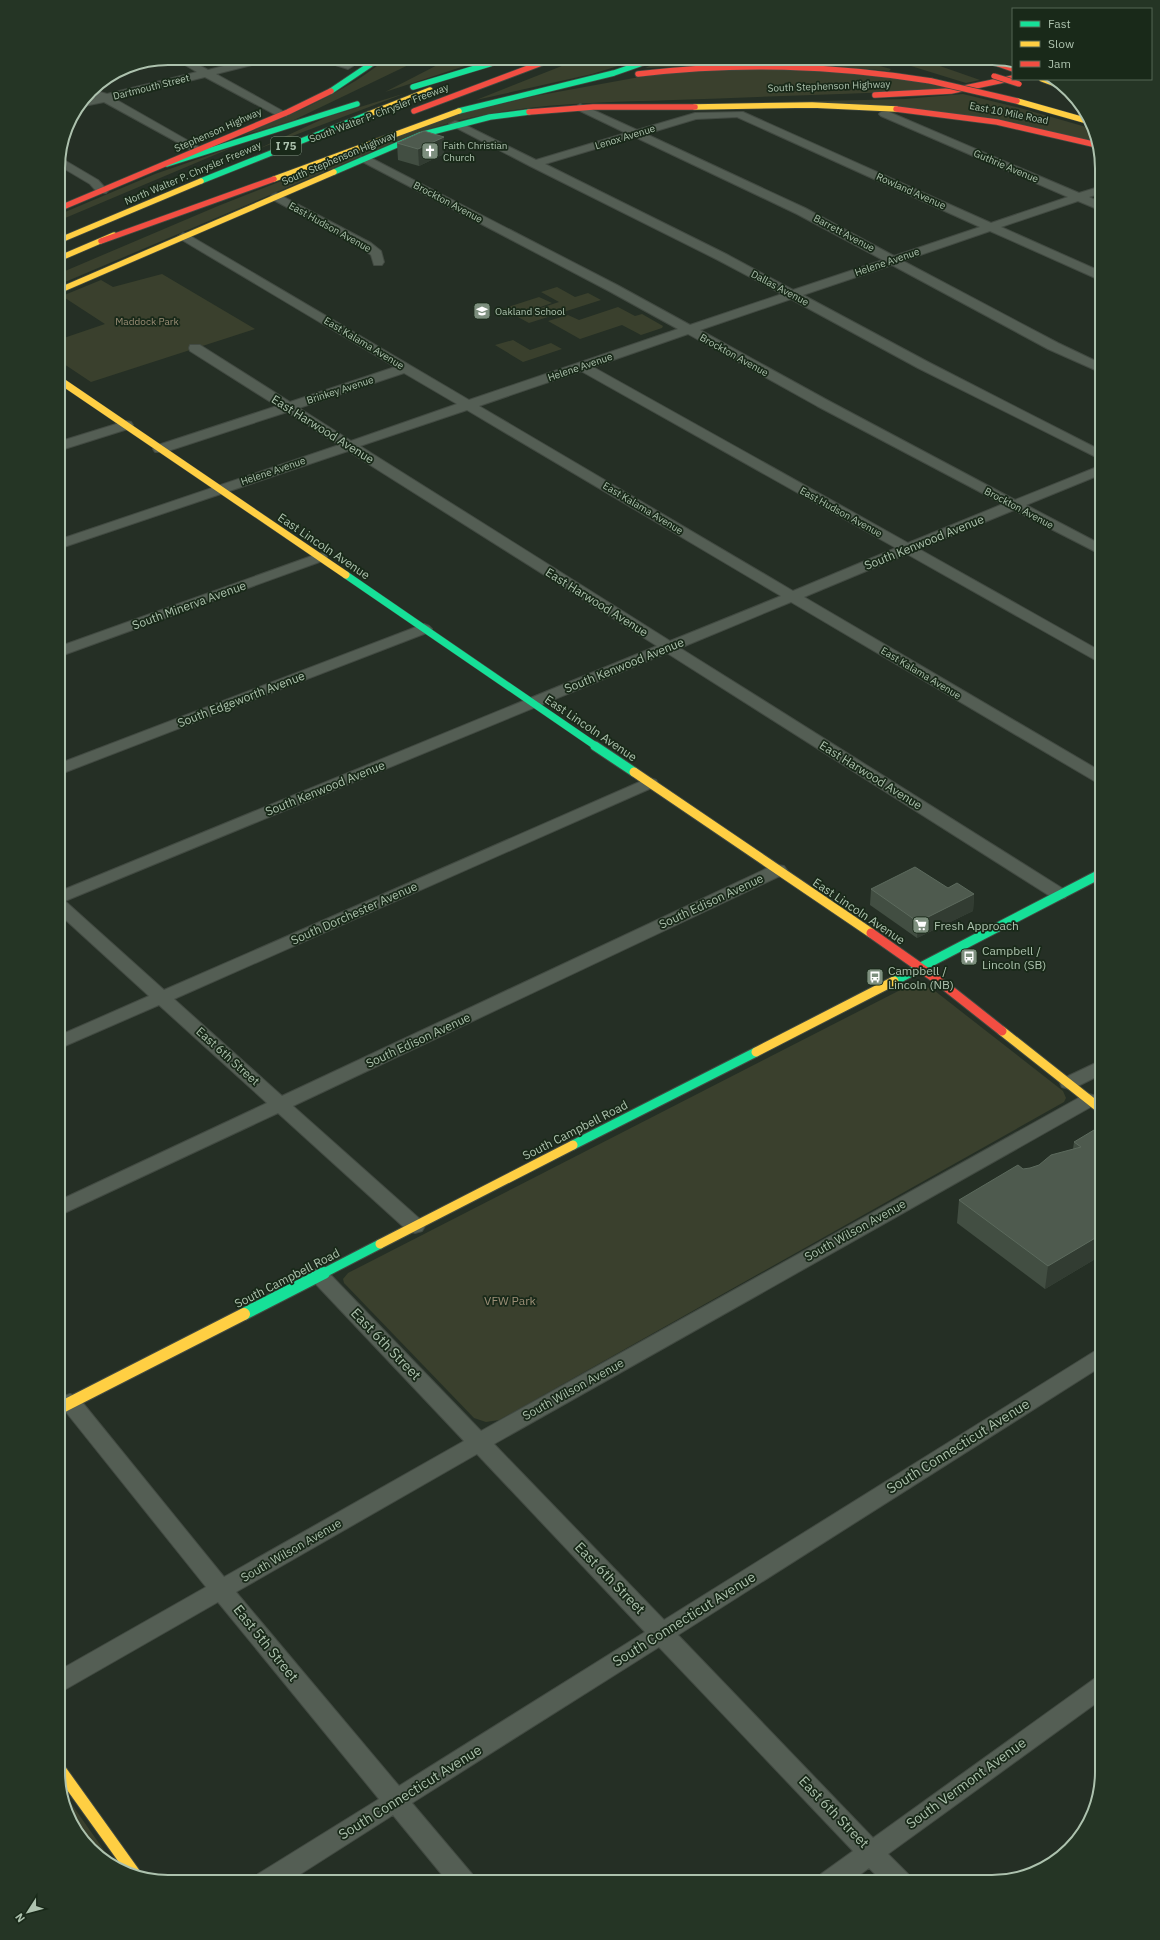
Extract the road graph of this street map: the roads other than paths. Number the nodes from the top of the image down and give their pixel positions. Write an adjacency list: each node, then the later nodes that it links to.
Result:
1 (191, 65): 13 (street)
2 (239, 65): 13 (street, Dartmouth Street)
3 (345, 65): 11 (street)
4 (370, 65): 28 (main road, Stephenson Highway)
5 (487, 65): 17 (main road)
6 (497, 65): 51 (main road, North Walter P. Chrysler Freeway / I 75)
7 (536, 65): 29 (main road, South Walter P. Chrysler Freeway)
8 (636, 65): 18 (main road)
9 (732, 65): 18 (main road)
10 (777, 65): 15 (main road)
11 (348, 66)
12 (889, 66): 15 (main road)
13 (206, 73): 22 (street, Dartmouth Street); 28 (street)
14 (994, 76): 16 (main road, bridge)
15 (933, 80): 32 (main road, bridge)
16 (1016, 81): 20 (main road, South Stephenson Highway)
17 (403, 90)
18 (539, 91): 52 (main road)
19 (97, 94): 22 (street)
20 (866, 96)
21 (835, 97): 25 (main road, South Stephenson Highway)
22 (105, 98): 24 (street, Dartmouth Street); 37 (street)
23 (368, 100): 40 (main road)
24 (89, 102)
25 (644, 105): 26 (main road, South Stephenson Highway); 27 (main road, South Stephenson Highway)
26 (580, 107): 33 (main road, South Stephenson Highway); 35 (street, Barrett Avenue)
27 (915, 111): 34 (street); 36 (main road, East 10 Mile Road)
28 (282, 114): 37 (main road, Stephenson Highway)
29 (404, 114)
30 (717, 114): 35 (street, Lenox Avenue); 49 (street, Rowland Avenue)
31 (885, 114): 34 (street, Guthrie Avenue)
32 (1083, 120)
33 (455, 124): 38 (main road, South Stephenson Highway); 41 (street, Dallas Avenue)
34 (910, 125): 46 (street, Guthrie Avenue)
35 (636, 134): 41 (street, Lenox Avenue); 54 (street, Barrett Avenue)
36 (1092, 144)
37 (197, 150): 40 (main road, Stephenson Highway)
38 (365, 158): 45 (main road, South Stephenson Highway); 59 (street, Brockton Avenue)
39 (65, 164): 43 (street)
40 (167, 164): 43 (main road, Stephenson Highway)
41 (534, 164): 58 (street, Dallas Avenue)
42 (236, 182): 52 (main road)
43 (102, 191): 48 (main road, Stephenson Highway)
44 (1095, 191): 46 (street, Helene Avenue)
45 (276, 197): 50 (main road, South Stephenson Highway); 55 (street, East Hudson Avenue)
46 (1077, 197): 47 (street, Guthrie Avenue); 49 (street, Helene Avenue)
47 (1095, 204)
48 (65, 206)
49 (990, 227): 54 (street, Helene Avenue); 56 (street, Rowland Avenue)
50 (183, 237): 57 (main road, South Stephenson Highway); 63 (street, East Kalama Avenue)
51 (65, 238)
52 (101, 241): 53 (main road)
53 (65, 256)
54 (894, 260): 58 (street, Helene Avenue); 62 (street, Barrett Avenue)
55 (378, 262)
56 (1095, 274)
57 (65, 288)
58 (792, 294): 59 (street, Helene Avenue); 71 (street, Dallas Avenue)
59 (688, 330): 61 (street, Helene Avenue); 74 (street, Brockton Avenue)
60 (195, 348): 66 (street, East Harwood Avenue)
61 (581, 366): 65 (street, Helene Avenue); 77 (street, East Hudson Avenue)
62 (1095, 366)
63 (406, 368): 65 (street, East Kalama Avenue); 66 (street, Brinkey Avenue)
64 (65, 384): 67 (main road, East Lincoln Avenue)
65 (468, 405): 69 (street, Helene Avenue); 79 (street, East Kalama Avenue)
66 (288, 408): 69 (street, East Harwood Avenue); 70 (street, Brinkey Avenue)
67 (126, 425): 68 (street); 70 (main road, East Lincoln Avenue)
68 (65, 445)
69 (349, 446): 73 (street, Helene Avenue); 81 (street, East Harwood Avenue)
70 (160, 449): 73 (main road, East Lincoln Avenue)
71 (1095, 452)
72 (1095, 472): 74 (street, South Kenwood Avenue)
73 (220, 489): 75 (street, Helene Avenue); 78 (main road, East Lincoln Avenue)
74 (1014, 505): 76 (street, Brockton Avenue); 77 (street, South Kenwood Avenue)
75 (65, 543)
76 (1095, 547)
77 (907, 549): 79 (street, South Kenwood Avenue); 83 (street, East Hudson Avenue)
78 (320, 557): 80 (main road, East Lincoln Avenue); 82 (street, South Minerva Avenue)
79 (792, 596): 81 (street, South Kenwood Avenue); 86 (street, East Kalama Avenue)
80 (424, 629): 84 (main road, East Lincoln Avenue); 85 (street, South Edgeworth Avenue)
81 (668, 647): 84 (street, South Kenwood Avenue); 90 (street, East Harwood Avenue)
82 (65, 649)
83 (1095, 654)
84 (532, 702): 87 (main road, East Lincoln Avenue); 91 (street, South Kenwood Avenue)
85 (65, 767)
86 (1095, 775)
87 (650, 782): 88 (main road, East Lincoln Avenue); 94 (street, South Dorchester Avenue)
88 (778, 870): 93 (main road, East Lincoln Avenue); 98 (street, South Edison Avenue)
89 (1095, 876): 90 (main road, South Campbell Road)
90 (1059, 894): 93 (main road, South Campbell Road)
91 (65, 895)
92 (65, 910): 94 (street, East 6th Street)
93 (920, 967): 97 (main road, East Lincoln Avenue); 102 (main road, South Campbell Road)
94 (162, 998): 95 (street, South Dorchester Avenue); 98 (street, East 6th Street)
95 (65, 1040)
96 (1095, 1070): 97 (street)
97 (1069, 1083): 99 (main road, East Lincoln Avenue)
98 (281, 1104): 101 (street, South Edison Avenue); 102 (street, East 6th Street)
99 (1095, 1104)
100 (1095, 1106): 107 (street, South Wilson Avenue)
101 (65, 1206)
102 (415, 1226): 103 (main road, South Campbell Road)
103 (319, 1275): 105 (main road, South Campbell Road); 107 (street, East 6th Street)
104 (1095, 1360): 109 (street, South Connecticut Avenue)
105 (65, 1405)
106 (65, 1407): 108 (street, East 5th Street)
107 (480, 1442): 108 (street, South Wilson Avenue); 109 (street, East 6th Street)
108 (222, 1589): 110 (street, South Wilson Avenue); 113 (street, East 5th Street)
109 (662, 1632): 113 (street, South Connecticut Avenue); 114 (street, East 6th Street)
110 (65, 1678)
111 (1095, 1691): 114 (street, South Vermont Avenue)
112 (65, 1777): 115 (main road)
113 (396, 1800): 116 (street, South Connecticut Avenue); 117 (street, East 5th Street)
114 (871, 1852): 118 (street, South Vermont Avenue); 119 (street, East 6th Street)
115 (131, 1868)
116 (278, 1875)
117 (457, 1875)
118 (840, 1875)
119 (892, 1875)

